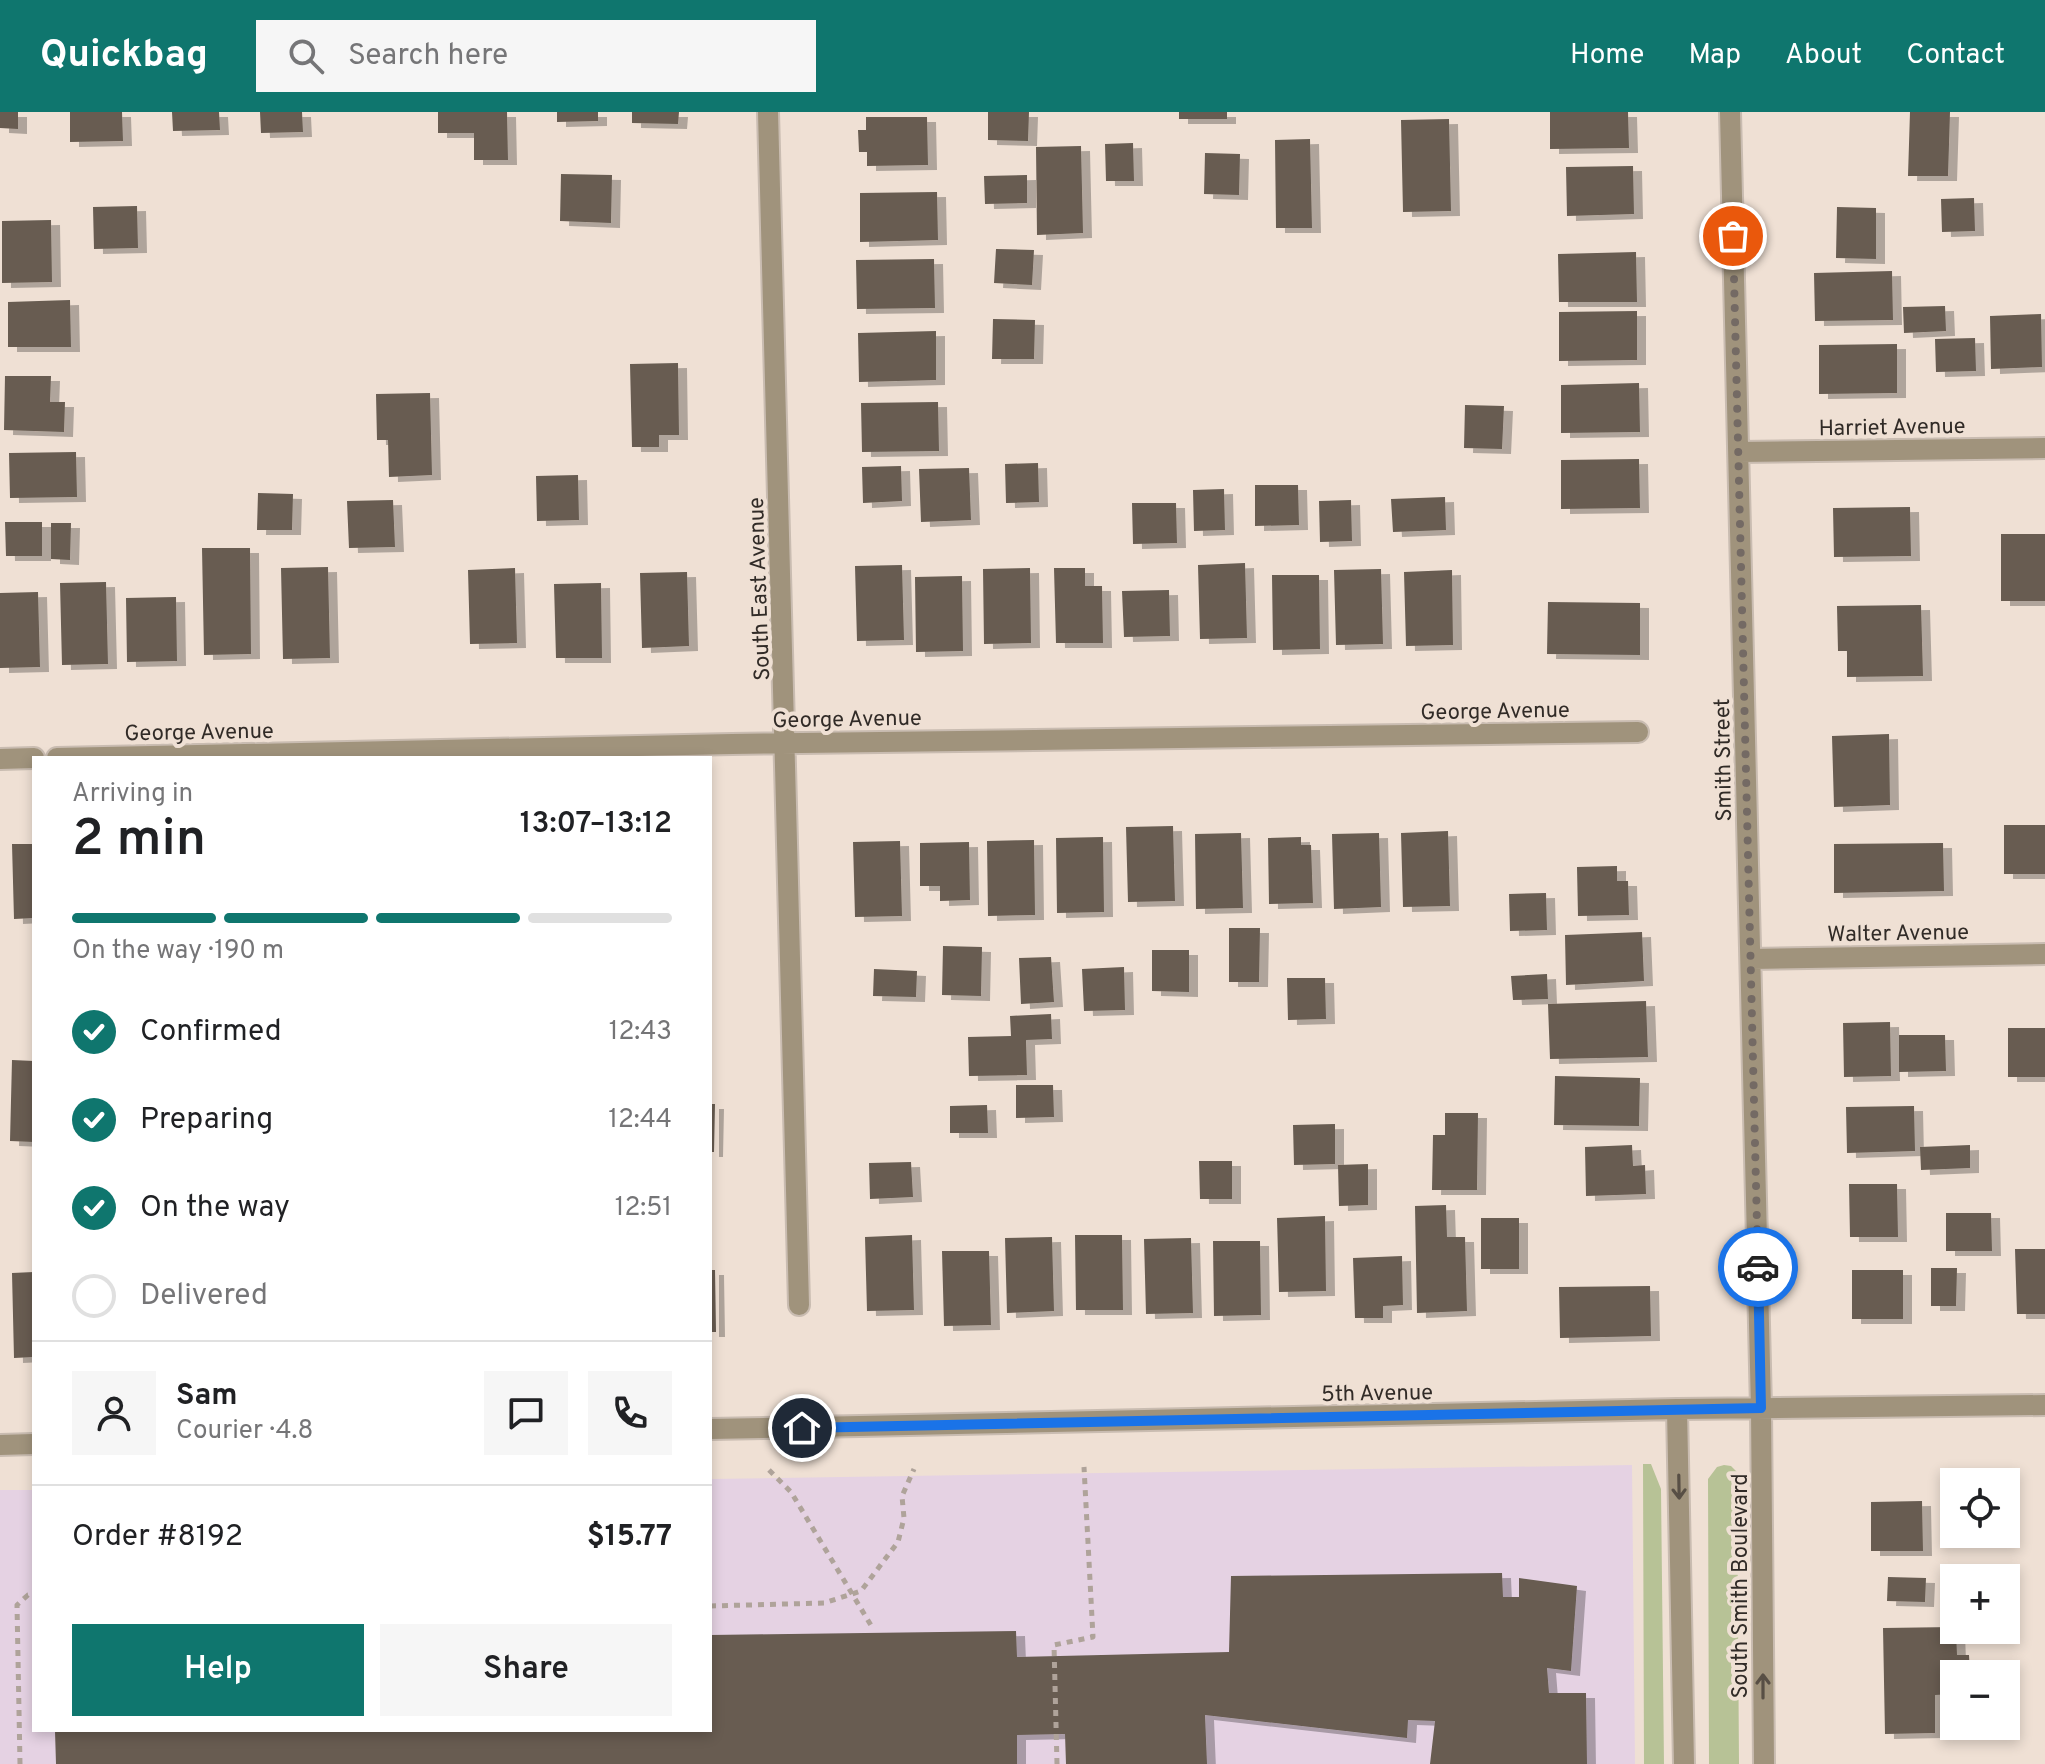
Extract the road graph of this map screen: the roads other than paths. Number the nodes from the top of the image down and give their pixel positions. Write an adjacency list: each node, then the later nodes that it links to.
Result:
1 (768, 112): 6 (street, South East Avenue)
2 (1730, 112): 4 (street, Smith Street)
3 (2045, 448): 4 (street, Harriet Avenue)
4 (1739, 452): 11 (street, Smith Street)
5 (1638, 732): 6 (street, George Avenue)
6 (786, 743): 7 (street, George Avenue); 12 (street, South East Avenue)
7 (154, 756)
8 (32, 758): 9 (street)
9 (0, 759)
10 (2045, 954): 11 (street, Walter Avenue)
11 (1751, 959): 14 (street, Smith Street)
12 (799, 1305)
13 (2045, 1405): 14 (street, 5th Avenue)
14 (1761, 1408): 15 (street, 5th Avenue); 20 (street, South Smith Boulevard, one-way to 14)
15 (1677, 1409): 16 (street, 5th Avenue); 19 (street, one-way to 19)
16 (712, 1429)
17 (32, 1444): 18 (street)
18 (0, 1445)
19 (1684, 1764)
20 (1764, 1764)

